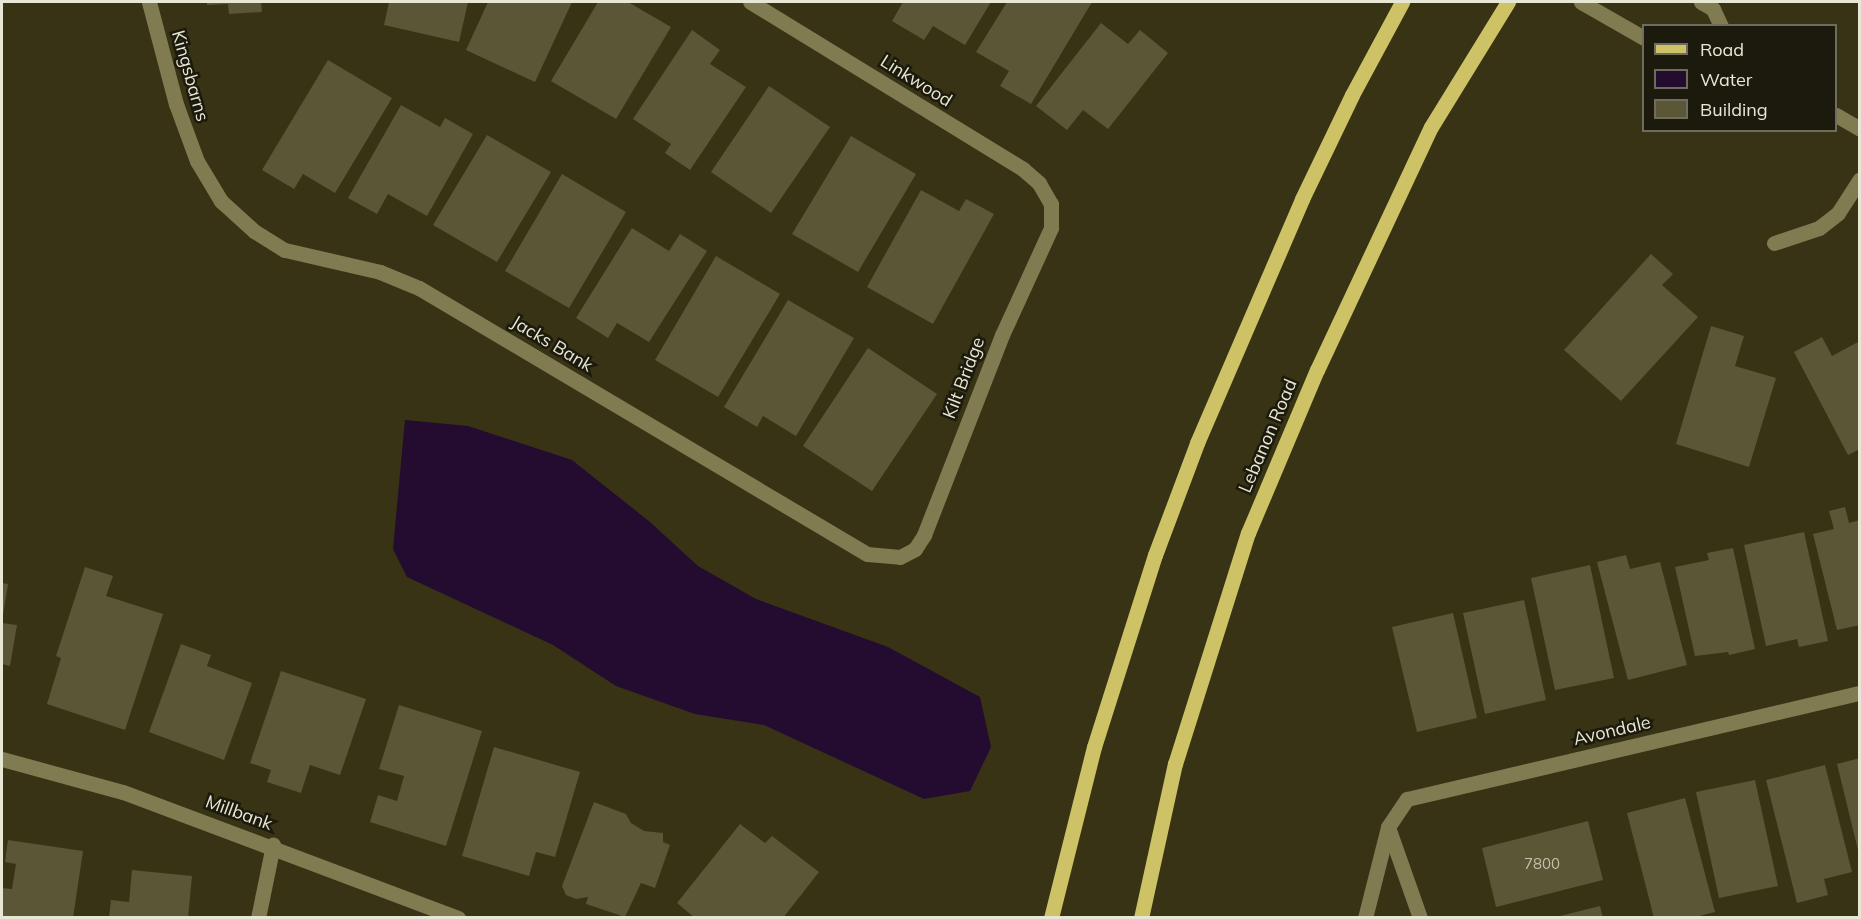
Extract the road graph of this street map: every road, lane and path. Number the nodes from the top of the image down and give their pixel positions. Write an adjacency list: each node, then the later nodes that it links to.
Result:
1 (149, 2): 11 (street, Kingsbarns)
2 (750, 2): 13 (street, Linkwood)
3 (1402, 2): 22 (main road)
4 (1508, 2): 23 (main road, Lebanon Road)
5 (1581, 2): 8 (street)
6 (1701, 2): 7 (street)
7 (1719, 24)
8 (1642, 37)
9 (1837, 116): 10 (street)
10 (1860, 129)
11 (197, 161): 15 (street, Jacks Bank)
12 (1860, 179): 14 (street)
13 (1052, 204): 15 (street, Kilt Bridge)
14 (1774, 243)
15 (900, 557)
16 (1860, 693): 18 (street, Avondale)
17 (2, 759): 19 (street, Millbank)
18 (1388, 827): 24 (street); 25 (street)
19 (273, 845): 20 (street); 21 (street, Millbank)
20 (258, 918)
21 (458, 918)
22 (1051, 918)
23 (1141, 918)
24 (1365, 918)
25 (1420, 918)

